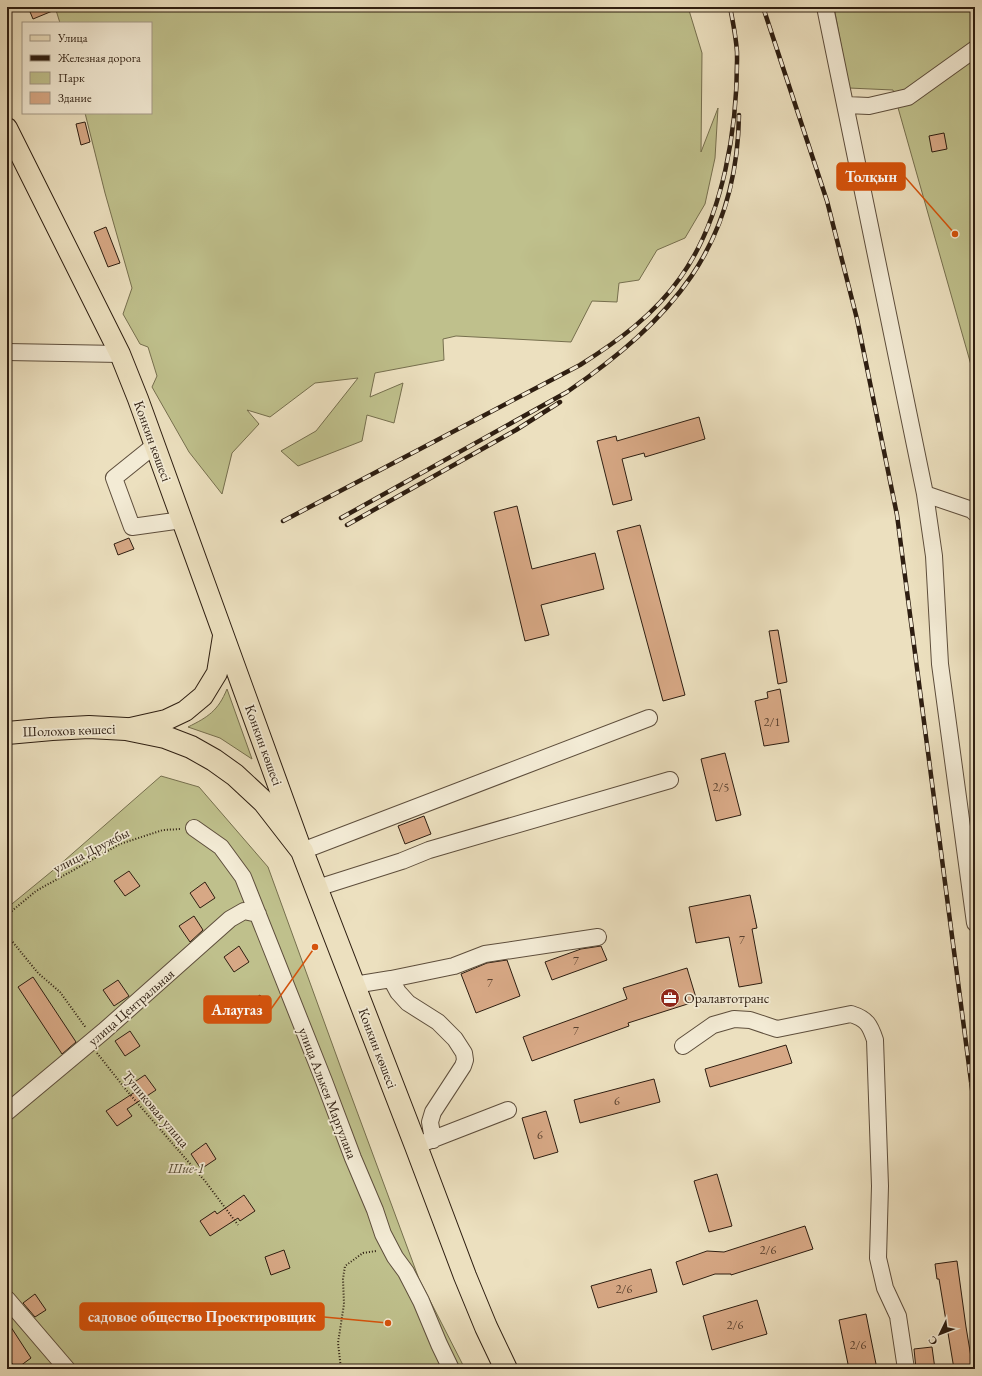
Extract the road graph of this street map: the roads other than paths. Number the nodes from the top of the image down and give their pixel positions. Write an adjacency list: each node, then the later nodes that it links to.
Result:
1 (825, 7): 3 (street)
2 (975, 49): 3 (street)
3 (846, 105): 8 (street)
4 (7, 128): 6 (main road, Конкин көшесі)
5 (7, 352): 6 (street)
6 (120, 354): 7 (main road, Конкин көшесі)
7 (155, 445): 10 (main road, Конкин көшесі); 10 (street)
8 (925, 494): 9 (street); 20 (street)
9 (975, 513)
10 (182, 520): 11 (main road, Конкин көшесі)
11 (223, 634): 13 (main road); 17 (main road, Конкин көшесі)
12 (649, 718): 17 (street)
13 (126, 729): 14 (highway, Шолохов көшесі); 17 (highway, Шолохов көшесі)
14 (7, 733)
15 (670, 780): 18 (street)
16 (194, 828): 19 (street, улица Алькея Маргулана)
17 (302, 851): 18 (highway, Конкин көшесі)
18 (317, 888): 23 (highway, Конкин көшесі)
19 (258, 914): 26 (street, улица Центральная); 30 (street, улица Алькея Маргулана)
20 (975, 923)
21 (598, 937): 22 (street)
22 (391, 979): 23 (street); 27 (street)
23 (354, 985): 27 (highway, Конкин көшесі)
24 (683, 1046): 32 (street)
25 (508, 1110): 27 (street)
26 (7, 1112)
27 (424, 1143): 31 (highway, Конкин көшесі)
28 (7, 1300): 29 (street)
29 (67, 1369)
30 (451, 1369)
31 (506, 1369)
32 (906, 1369)

